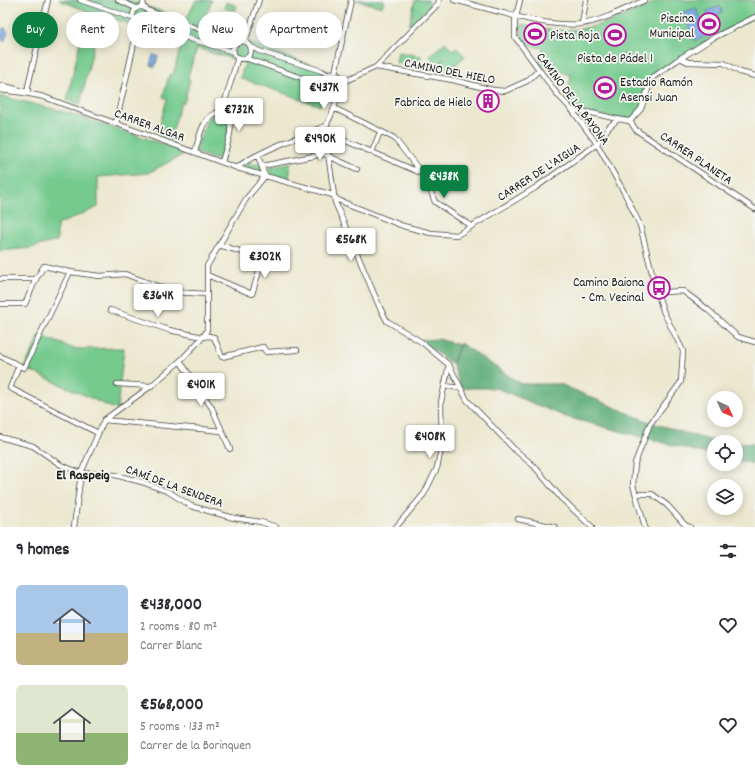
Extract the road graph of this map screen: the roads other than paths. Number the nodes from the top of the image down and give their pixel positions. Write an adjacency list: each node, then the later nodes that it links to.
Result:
1 (48, 0): 40 (street)
2 (80, 0): 18 (street)
3 (118, 0): 14 (street)
4 (144, 0): 13 (street)
5 (259, 0): 22 (street)
6 (351, 0): 33 (street)
7 (439, 0): 31 (street)
8 (454, 0): 17 (street)
9 (520, 0): 17 (street, CAMINO DE LA BAYONA)
10 (586, 0): 20 (street)
11 (633, 0): 12 (street)
12 (643, 1): 20 (street)
13 (142, 7): 14 (street); 15 (street)
14 (136, 8): 16 (street)
15 (147, 10): 21 (street)
16 (134, 12)
17 (516, 16): 20 (street); 32 (street, CAMINO DE LA BAYONA)
18 (127, 17)
19 (755, 17): 30 (street)
20 (582, 24)
21 (198, 29)
22 (248, 33)
23 (190, 39): 27 (street)
24 (250, 46): 29 (street); 34 (street)
25 (133, 48): 47 (street)
26 (235, 48): 27 (street)
27 (234, 52): 28 (street)
28 (238, 57): 29 (street); 44 (street)
29 (245, 58): 38 (street)
30 (680, 58): 35 (street); 46 (street)
31 (376, 67): 32 (street, CAMINO DEL HIELO); 36 (street)
32 (539, 70): 43 (street, CAMINO DE LA BAYONA)
33 (336, 73): 34 (street); 36 (street)
34 (328, 74): 38 (street)
35 (755, 76)
36 (343, 82): 41 (street)
37 (0, 85): 40 (street, CARRER ALGAR)
38 (324, 86): 41 (street)
39 (0, 90): 40 (street, CARRER ALGAR)
40 (28, 92): 47 (street, CARRER ALGAR)
41 (334, 92): 42 (street)
42 (334, 108): 48 (street); 50 (street)
43 (572, 110): 45 (street); 51 (street, CAMINO DE LA BAYONA)
44 (222, 111): 52 (street); 56 (street)
45 (616, 120): 46 (street); 51 (street, CARRER DE L'AIGUA)
46 (630, 120): 63 (street, CARRER PLANETA)
47 (116, 123): 52 (street, CARRER ALGAR)
48 (325, 126): 49 (street); 54 (street)
49 (325, 132): 53 (street); 55 (street)
50 (380, 132): 53 (street); 60 (street)
51 (597, 144): 64 (street, CARRER DE L'AIGUA); 72 (street, CAMINO DE LA BAYONA)
52 (195, 152): 56 (street, CARRER ALGAR)
53 (372, 152): 60 (street)
54 (258, 156): 57 (street); 58 (street)
55 (327, 156): 57 (street); 59 (street); 62 (street)
56 (222, 162): 58 (street, CARRER ALGAR)
57 (262, 166): 61 (street)
58 (238, 168): 61 (street, CARRER ALGAR)
59 (357, 169)
60 (422, 174): 64 (street)
61 (265, 176): 62 (street, CARRER DE L'AIGUA); 65 (street)
62 (333, 195): 64 (street, CARRER DE L'AIGUA); 82 (street)
63 (755, 209)
64 (471, 226)
65 (219, 245): 66 (street); 69 (street)
66 (263, 258): 67 (street); 69 (street)
67 (273, 261)
68 (70, 272): 71 (street); 73 (street); 81 (street)
69 (207, 275): 73 (street)
70 (0, 279): 71 (street)
71 (36, 279): 74 (street)
72 (656, 289): 77 (street); 93 (street, CAMINO DE LA BAYONA)
73 (207, 294): 76 (street)
74 (0, 304)
75 (110, 310): 76 (street)
76 (203, 337): 78 (street); 80 (street)
77 (755, 342)
78 (297, 350)
79 (0, 356): 81 (street)
80 (180, 361): 84 (street); 88 (street)
81 (19, 365): 89 (street)
82 (449, 365): 85 (street); 86 (street)
83 (117, 384): 84 (street)
84 (151, 386): 87 (street)
85 (444, 386): 86 (street); 97 (street)
86 (461, 388): 99 (street)
87 (104, 420): 88 (street); 89 (street)
88 (222, 431): 91 (street)
89 (98, 433): 92 (street)
90 (0, 438): 92 (street, CAMÍ DE LA SENDERA)
91 (230, 449)
92 (82, 473): 95 (street); 96 (street, CAMÍ DE LA SENDERA)
93 (636, 494): 100 (street, CAMINO DE LA BAYONA); 101 (street)
94 (518, 519): 98 (street)
95 (74, 527)
96 (276, 527)
97 (396, 527)
98 (555, 527)
99 (592, 527)
100 (645, 527)
101 (690, 527)

